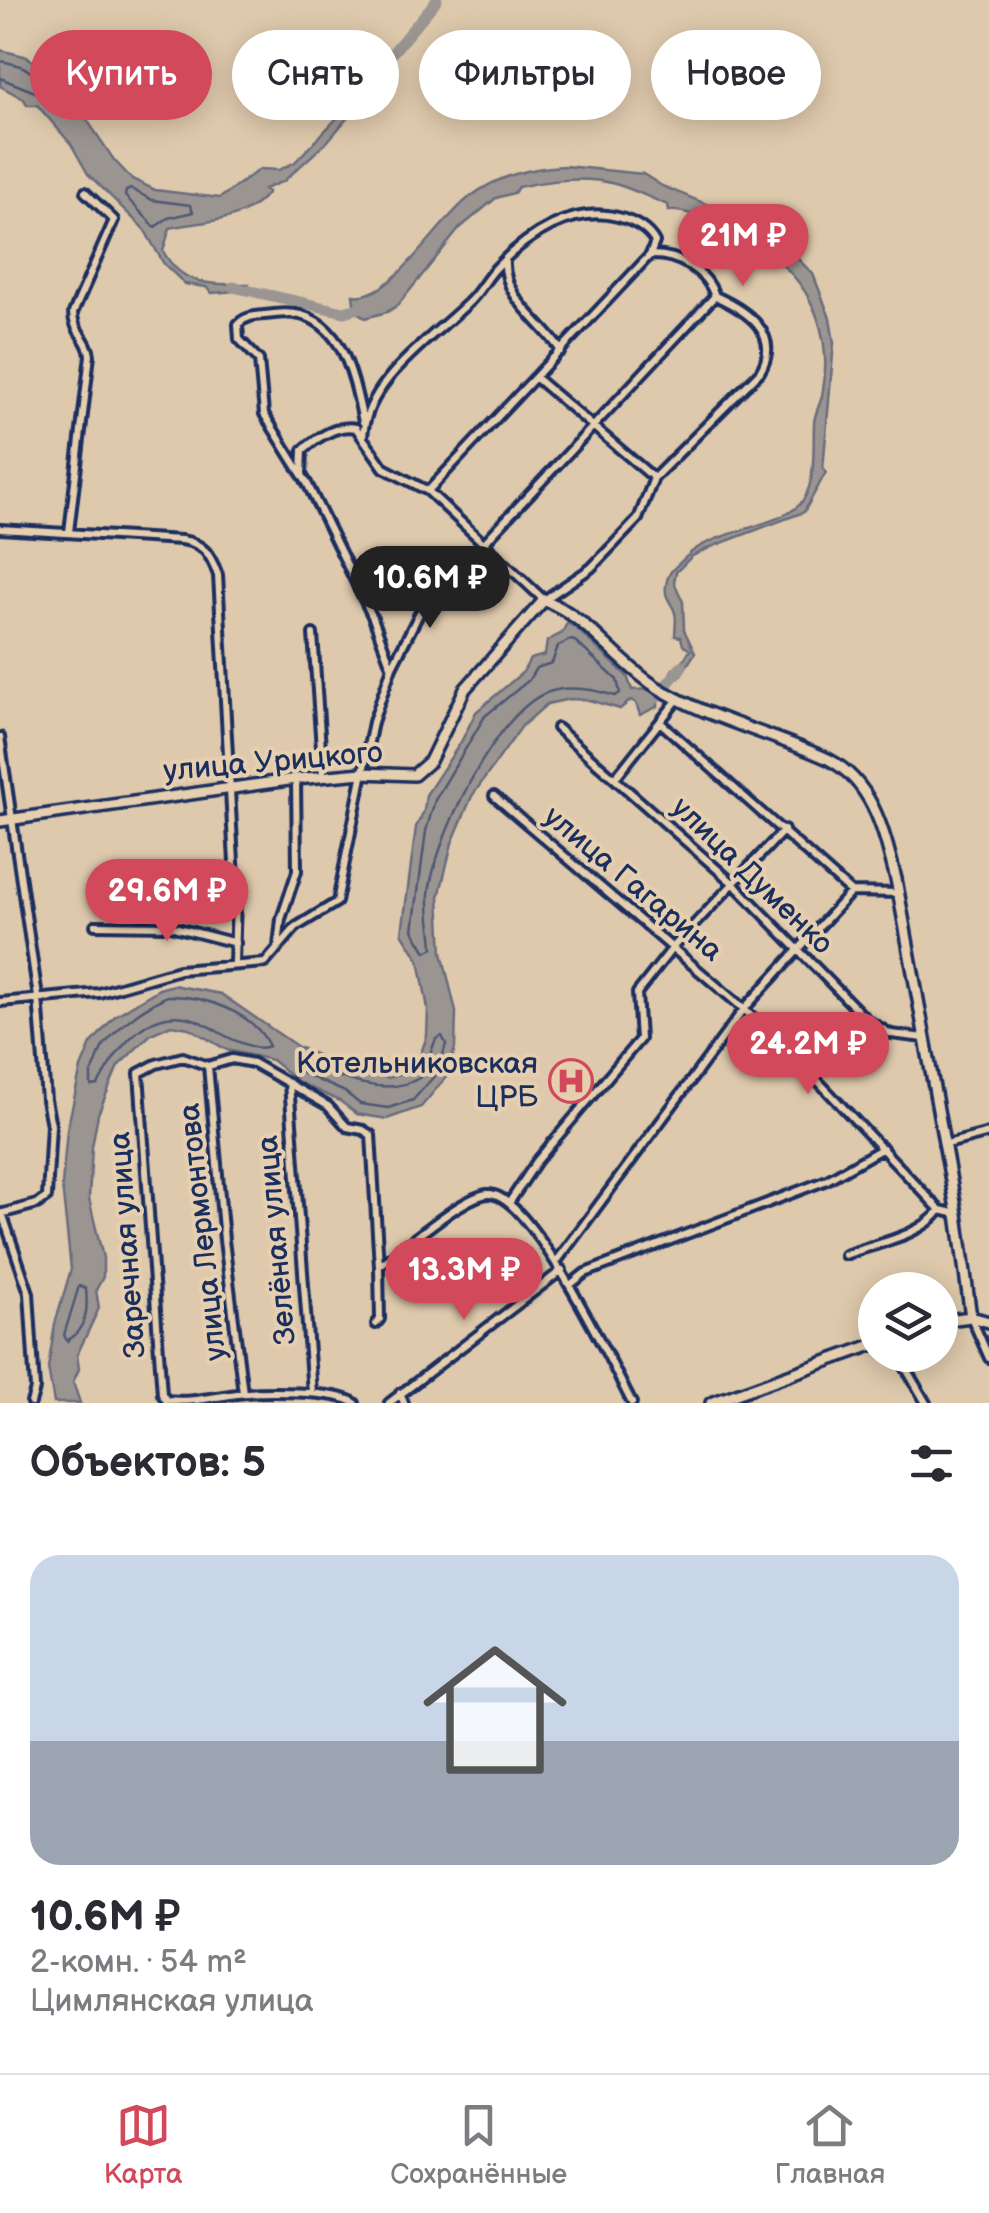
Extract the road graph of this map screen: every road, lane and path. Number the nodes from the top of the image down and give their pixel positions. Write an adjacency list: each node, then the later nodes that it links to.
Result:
1 (85, 192): 14 (street)
2 (650, 254): 3 (street); 4 (street); 5 (street)
3 (506, 258): 5 (street); 7 (street)
4 (715, 296): 8 (street); 11 (street)
5 (561, 352): 6 (street)
6 (536, 378): 8 (street); 12 (street)
7 (364, 423): 9 (street); 10 (street)
8 (591, 428): 11 (street); 15 (street)
9 (363, 438): 10 (street); 12 (street)
10 (302, 474): 18 (street)
11 (654, 478): 16 (street)
12 (428, 491): 15 (street)
13 (0, 529): 14 (street)
14 (69, 532): 27 (street)
15 (484, 543): 16 (street); 18 (street)
16 (544, 600): 19 (street); 23 (street, улица Урицкого)
17 (313, 634): 24 (street)
18 (392, 667): 23 (street)
19 (673, 697): 20 (street); 34 (street)
20 (660, 723): 25 (street); 31 (street)
21 (557, 728): 25 (street, улица Думенко)
22 (0, 737): 29 (street)
23 (362, 773): 24 (street, улица Урицкого); 38 (street)
24 (323, 776): 26 (street, улица Урицкого)
25 (616, 777): 32 (street, улица Думенко)
26 (296, 779): 27 (street, улица Урицкого); 38 (street)
27 (229, 787): 29 (street, улица Урицкого); 36 (street)
28 (494, 796): 37 (street, улица Гагарина)
29 (13, 818): 30 (street, улица Урицкого); 41 (street)
30 (0, 820)
31 (784, 830): 32 (street); 33 (street)
32 (734, 884): 37 (street); 39 (street, улица Думенко)
33 (852, 892): 34 (street); 39 (street)
34 (898, 893): 44 (street)
35 (95, 925): 36 (street)
36 (236, 943): 40 (street)
37 (674, 946): 43 (street, улица Гагарина); 50 (street)
38 (278, 948): 40 (street)
39 (797, 949): 43 (street); 44 (street, улица Думенко)
40 (234, 964): 41 (street)
41 (38, 996): 42 (street); 52 (street)
42 (0, 1002)
43 (744, 1009): 49 (street, улица Гагарина); 55 (street)
44 (924, 1038): 48 (street)
45 (208, 1066): 46 (street); 68 (street, улица Лермонтова); 68 (street, Заречная улица)
46 (289, 1083): 56 (street); 66 (street, Зелёная улица)
47 (989, 1133): 48 (street)
48 (943, 1145): 53 (street)
49 (883, 1148): 51 (street, улица Гагарина); 58 (street)
50 (509, 1203): 55 (street); 56 (street)
51 (940, 1210): 53 (street); 54 (street)
52 (1, 1214): 69 (street)
53 (956, 1214): 59 (street)
54 (845, 1255)
55 (557, 1261): 57 (street)
56 (379, 1266): 62 (street)
57 (562, 1270): 58 (street); 67 (street)
58 (570, 1285): 73 (street)
59 (971, 1316): 60 (street); 61 (street); 64 (street)
60 (958, 1318)
61 (989, 1322)
62 (376, 1324)
63 (858, 1350): 74 (street)
64 (989, 1358)
65 (908, 1372): 75 (street)
66 (312, 1393): 68 (street, Заречная улица); 70 (street, Заречная улица)
67 (400, 1393): 71 (street); 72 (street)
68 (243, 1394)
69 (31, 1403)
70 (355, 1403)
71 (388, 1403)
72 (404, 1403)
73 (632, 1403)
74 (710, 1403)
75 (926, 1403)

